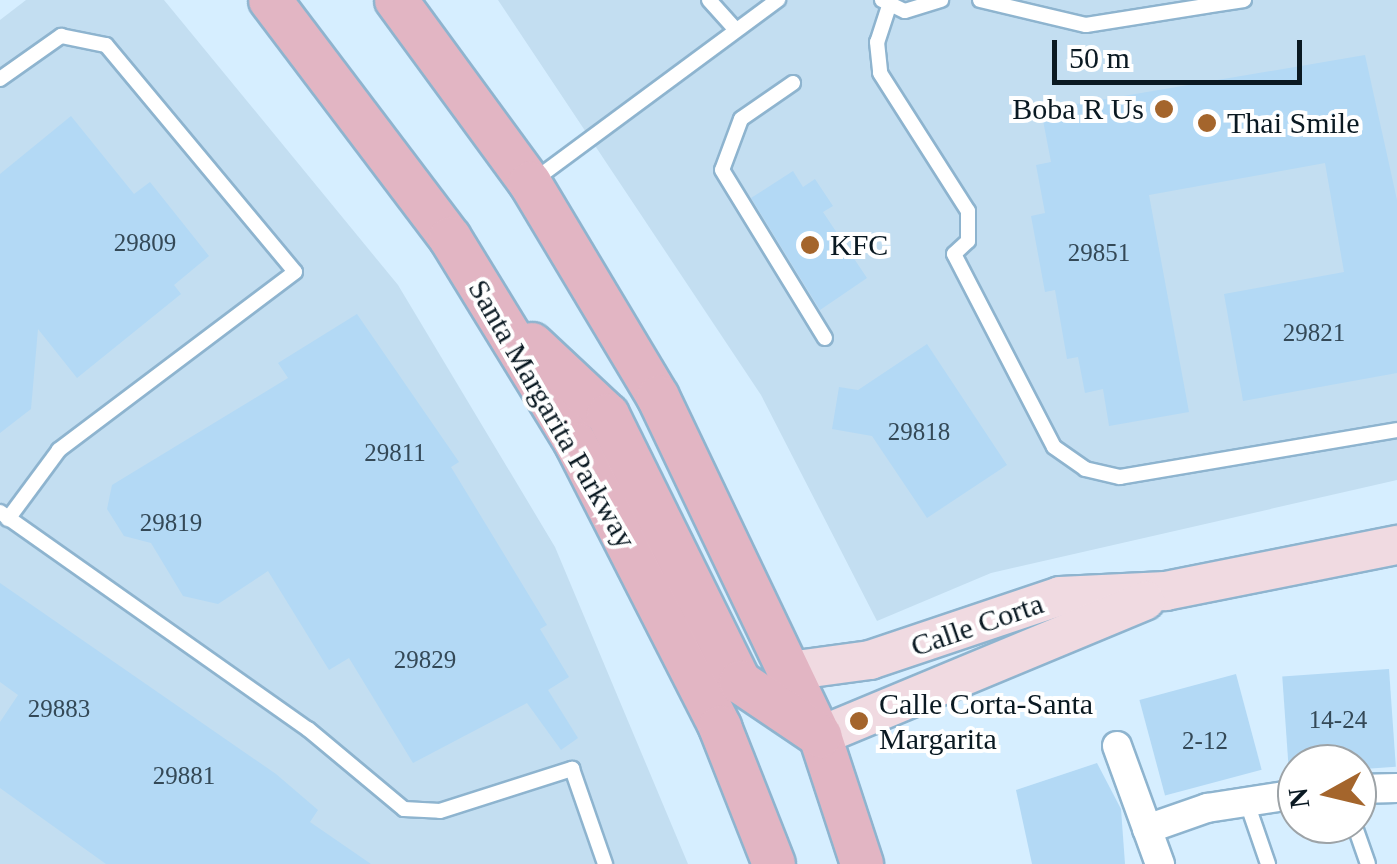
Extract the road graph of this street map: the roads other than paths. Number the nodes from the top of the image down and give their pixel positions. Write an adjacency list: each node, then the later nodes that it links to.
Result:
1 (270, 0): 13 (main road, Santa Margarita Parkway)
2 (396, 0): 12 (main road)
3 (709, 0): 9 (lane)
4 (778, 0): 9 (lane)
5 (942, 0): 8 (lane)
6 (980, 0): 7 (lane)
7 (1244, 0)
8 (886, 3): 15 (lane)
9 (735, 29): 12 (lane)
10 (0, 79): 16 (lane)
11 (793, 83): 14 (lane)
12 (530, 184): 19 (main road)
13 (491, 306): 20 (main road); 26 (main road, Santa Margarita Parkway)
14 (826, 338)
15 (1397, 430)
16 (4, 516): 25 (lane)
17 (1397, 544): 18 (street, Calle Corta)
18 (1166, 591): 19 (street, Calle Corta); 20 (street, Calle Corta)
19 (789, 672): 20 (main road)
20 (820, 736): 27 (main road)
21 (1117, 746): 24 (street)
22 (1277, 796): 23 (street)
23 (1245, 799): 24 (street); 29 (lane)
24 (1147, 829): 28 (street)
25 (605, 864)
26 (774, 864)
27 (862, 864)
28 (1160, 864)
29 (1268, 864)

